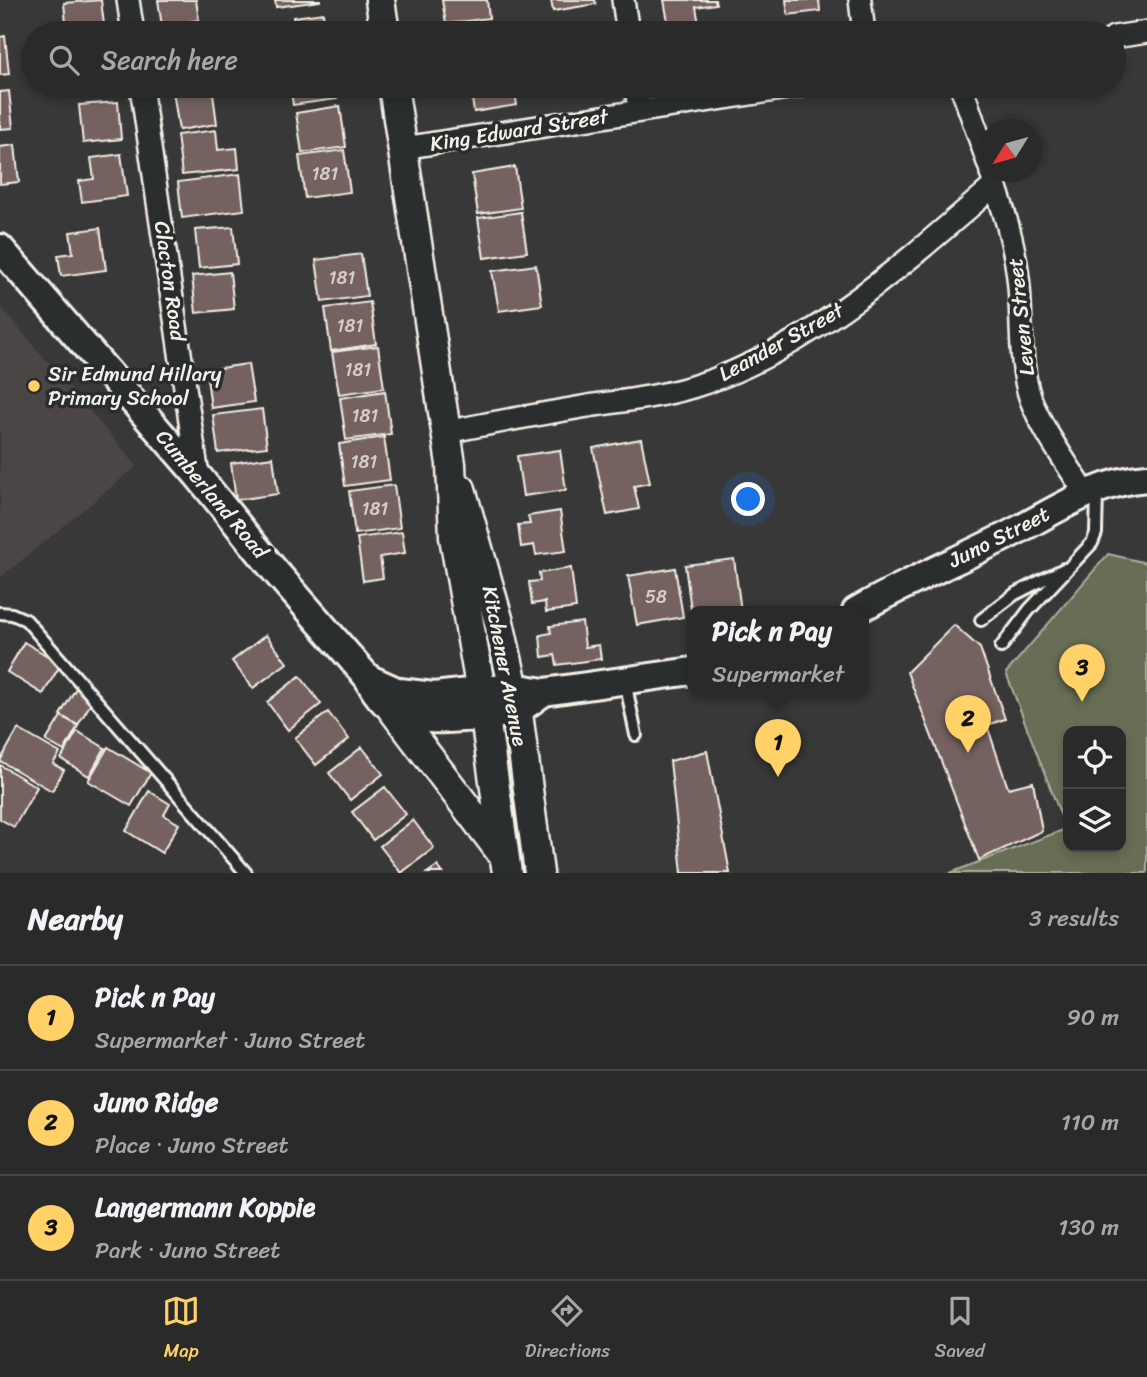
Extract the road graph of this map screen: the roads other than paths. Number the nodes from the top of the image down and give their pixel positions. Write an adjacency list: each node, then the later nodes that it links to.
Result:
1 (128, 0): 5 (street)
2 (380, 0): 6 (main road)
3 (622, 0): 7 (street)
4 (860, 0): 8 (street)
5 (131, 21)
6 (383, 21)
7 (626, 21)
8 (863, 21)
9 (1147, 32): 10 (street)
10 (1126, 35)
11 (143, 98): 24 (street, Clacton Road)
12 (395, 98): 18 (main road, Kitchener Avenue)
13 (638, 98): 16 (street)
14 (720, 98): 16 (street, King Edward Street)
15 (965, 98): 17 (street, Leven Street)
16 (639, 110): 18 (street, King Edward Street)
17 (979, 138)
18 (403, 148): 22 (main road, Kitchener Avenue)
19 (985, 182): 22 (street, Leander Street)
20 (995, 182): 26 (street, Leven Street)
21 (0, 248): 24 (street, Cumberland Road)
22 (447, 432): 23 (main road, Kitchener Avenue)
23 (451, 464): 35 (main road, Kitchener Avenue); 36 (main road, Kitchener Avenue)
24 (198, 476): 33 (street, Cumberland Road)
25 (1147, 478): 26 (street, Juno Street)
26 (1091, 491): 27 (lane); 28 (street, Juno Street)
27 (1070, 567): 30 (lane); 31 (lane)
28 (865, 606)
29 (0, 613): 40 (lane)
30 (981, 620)
31 (1001, 647)
32 (687, 672): 34 (street)
33 (368, 678): 36 (street, Cumberland Road); 37 (street, Cumberland Road)
34 (625, 681): 35 (street, Cumberland Road); 38 (lane)
35 (515, 698): 36 (street, Cumberland Road); 41 (main road, Kitchener Avenue)
36 (483, 704): 37 (street, Cumberland Road); 39 (main road, Kitchener Avenue)
37 (392, 709): 39 (main road)
38 (636, 735)
39 (506, 865)
40 (246, 873)
41 (539, 873)

